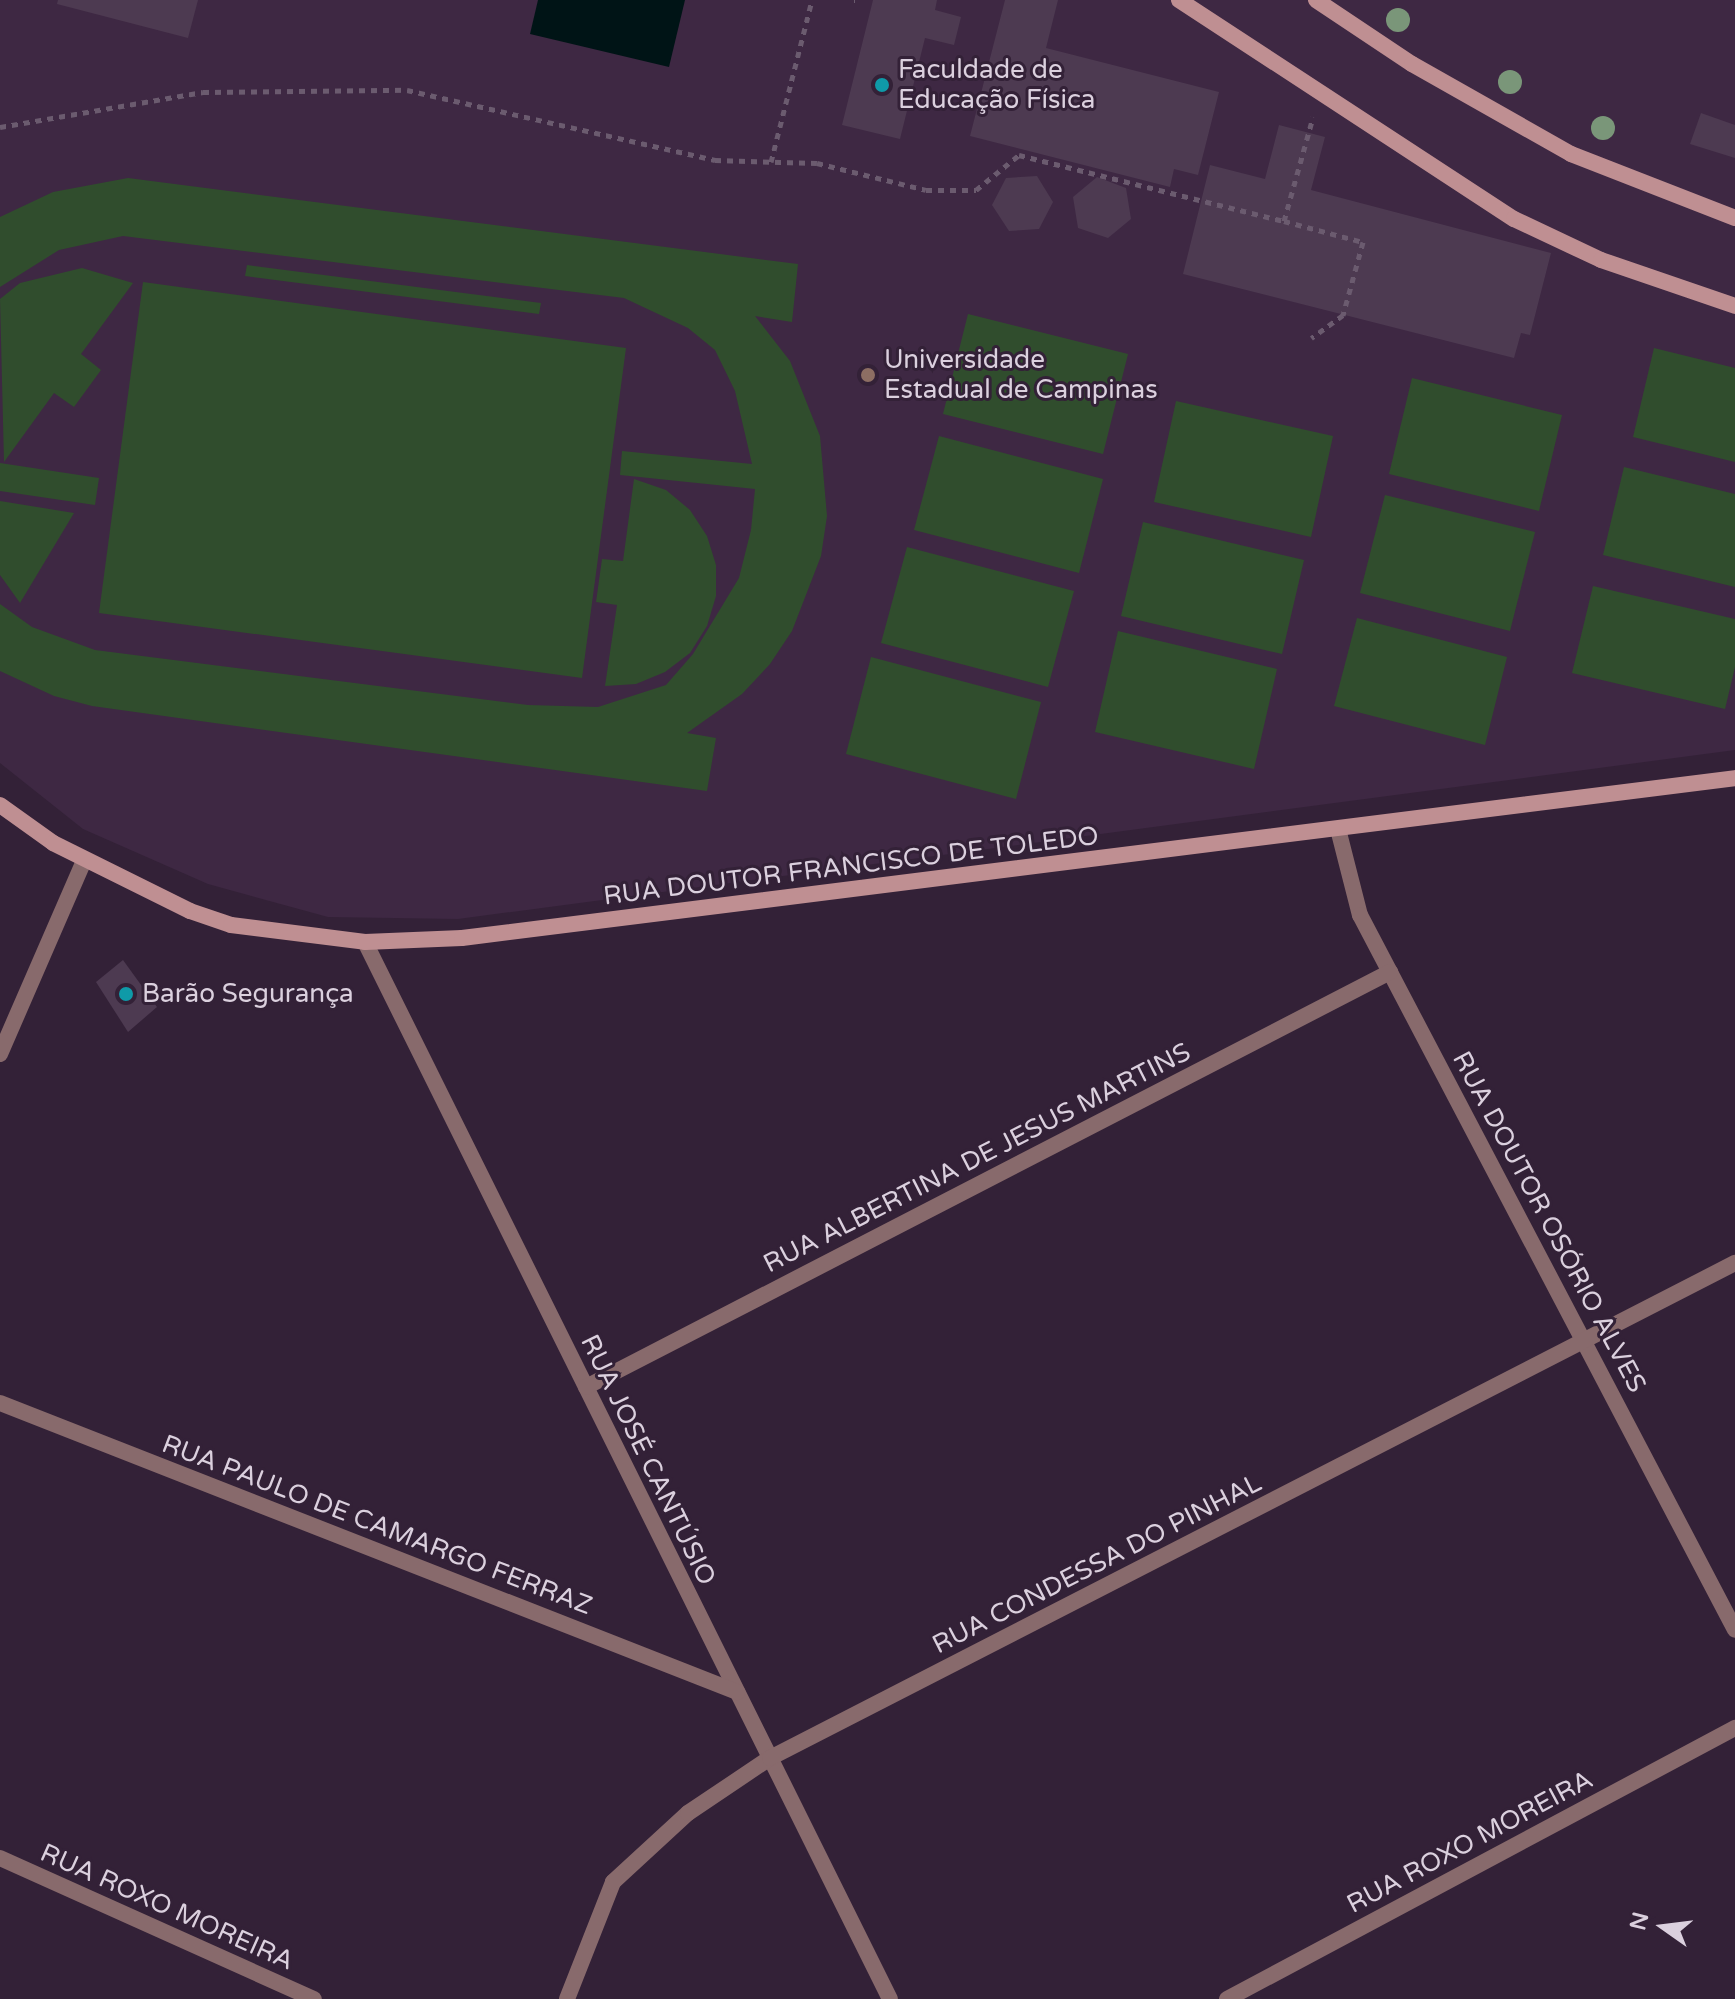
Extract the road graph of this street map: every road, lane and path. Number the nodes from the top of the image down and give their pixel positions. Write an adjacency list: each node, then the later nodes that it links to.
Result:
1 (812, 0): 6 (path)
2 (1179, 0): 4 (main road)
3 (1316, 0): 7 (main road)
4 (1320, 97): 8 (path); 9 (main road)
5 (0, 127): 6 (path)
6 (771, 162): 8 (path)
7 (1735, 218)
8 (1284, 221): 10 (path)
9 (1735, 306)
10 (1311, 338)
11 (1735, 778): 13 (main road, RUA DOUTOR FRANCISCO DE TOLEDO)
12 (0, 805): 14 (main road, RUA DOUTOR FRANCISCO DE TOLEDO)
13 (1338, 829): 15 (main road, RUA DOUTOR FRANCISCO DE TOLEDO); 16 (street, RUA DOUTOR OSÓRIO ALVES)
14 (84, 861): 15 (main road, RUA DOUTOR FRANCISCO DE TOLEDO); 17 (street)
15 (365, 942): 20 (street, RUA JOSÉ CANTÚSIO)
16 (1390, 972): 19 (street, RUA DOUTOR OSÓRIO ALVES); 20 (street, RUA ALBERTINA DE JESUS MARTINS)
17 (0, 1054)
18 (1735, 1263): 19 (street, RUA CONDESSA DO PINHAL)
19 (1585, 1342): 22 (street, RUA DOUTOR OSÓRIO ALVES); 25 (street, RUA CONDESSA DO PINHAL)
20 (586, 1387): 23 (street, RUA JOSÉ CANTÚSIO)
21 (0, 1403): 23 (street, RUA PAULO DE CAMARGO FERRAZ)
22 (1735, 1630)
23 (737, 1692): 25 (street, RUA JOSÉ CANTÚSIO)
24 (1735, 1728): 30 (street, RUA ROXO MOREIRA)
25 (770, 1758): 28 (street, RUA CONDESSA DO PINHAL); 29 (street, RUA JOSÉ CANTÚSIO)
26 (0, 1858): 27 (street, RUA ROXO MOREIRA)
27 (314, 1999)
28 (567, 1999)
29 (890, 1999)
30 (1227, 1999)

